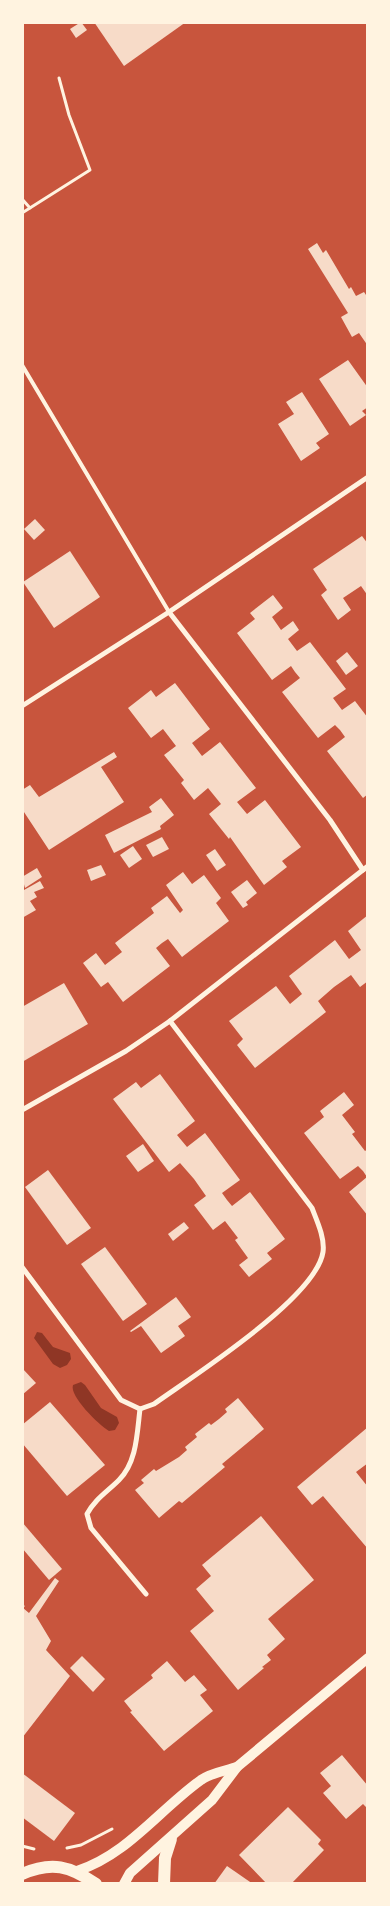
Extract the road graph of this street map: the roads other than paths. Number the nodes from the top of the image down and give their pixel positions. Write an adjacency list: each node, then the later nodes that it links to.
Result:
1 (22, 365): 3 (lane)
2 (368, 477): 3 (street)
3 (169, 612): 4 (street); 5 (street)
4 (22, 706)
5 (365, 868): 6 (street)
6 (170, 1021): 7 (street); 9 (street)
7 (22, 1110)
8 (22, 1267): 9 (street)
9 (140, 1409): 10 (street)
10 (146, 1594)
11 (368, 1658): 12 (main road)
12 (236, 1767): 13 (main road); 14 (main road)
13 (170, 1839): 17 (main road); 18 (main road)
14 (77, 1871): 15 (main road); 16 (main road)
15 (22, 1874)
16 (96, 1884)
17 (124, 1884)
18 (164, 1884)

